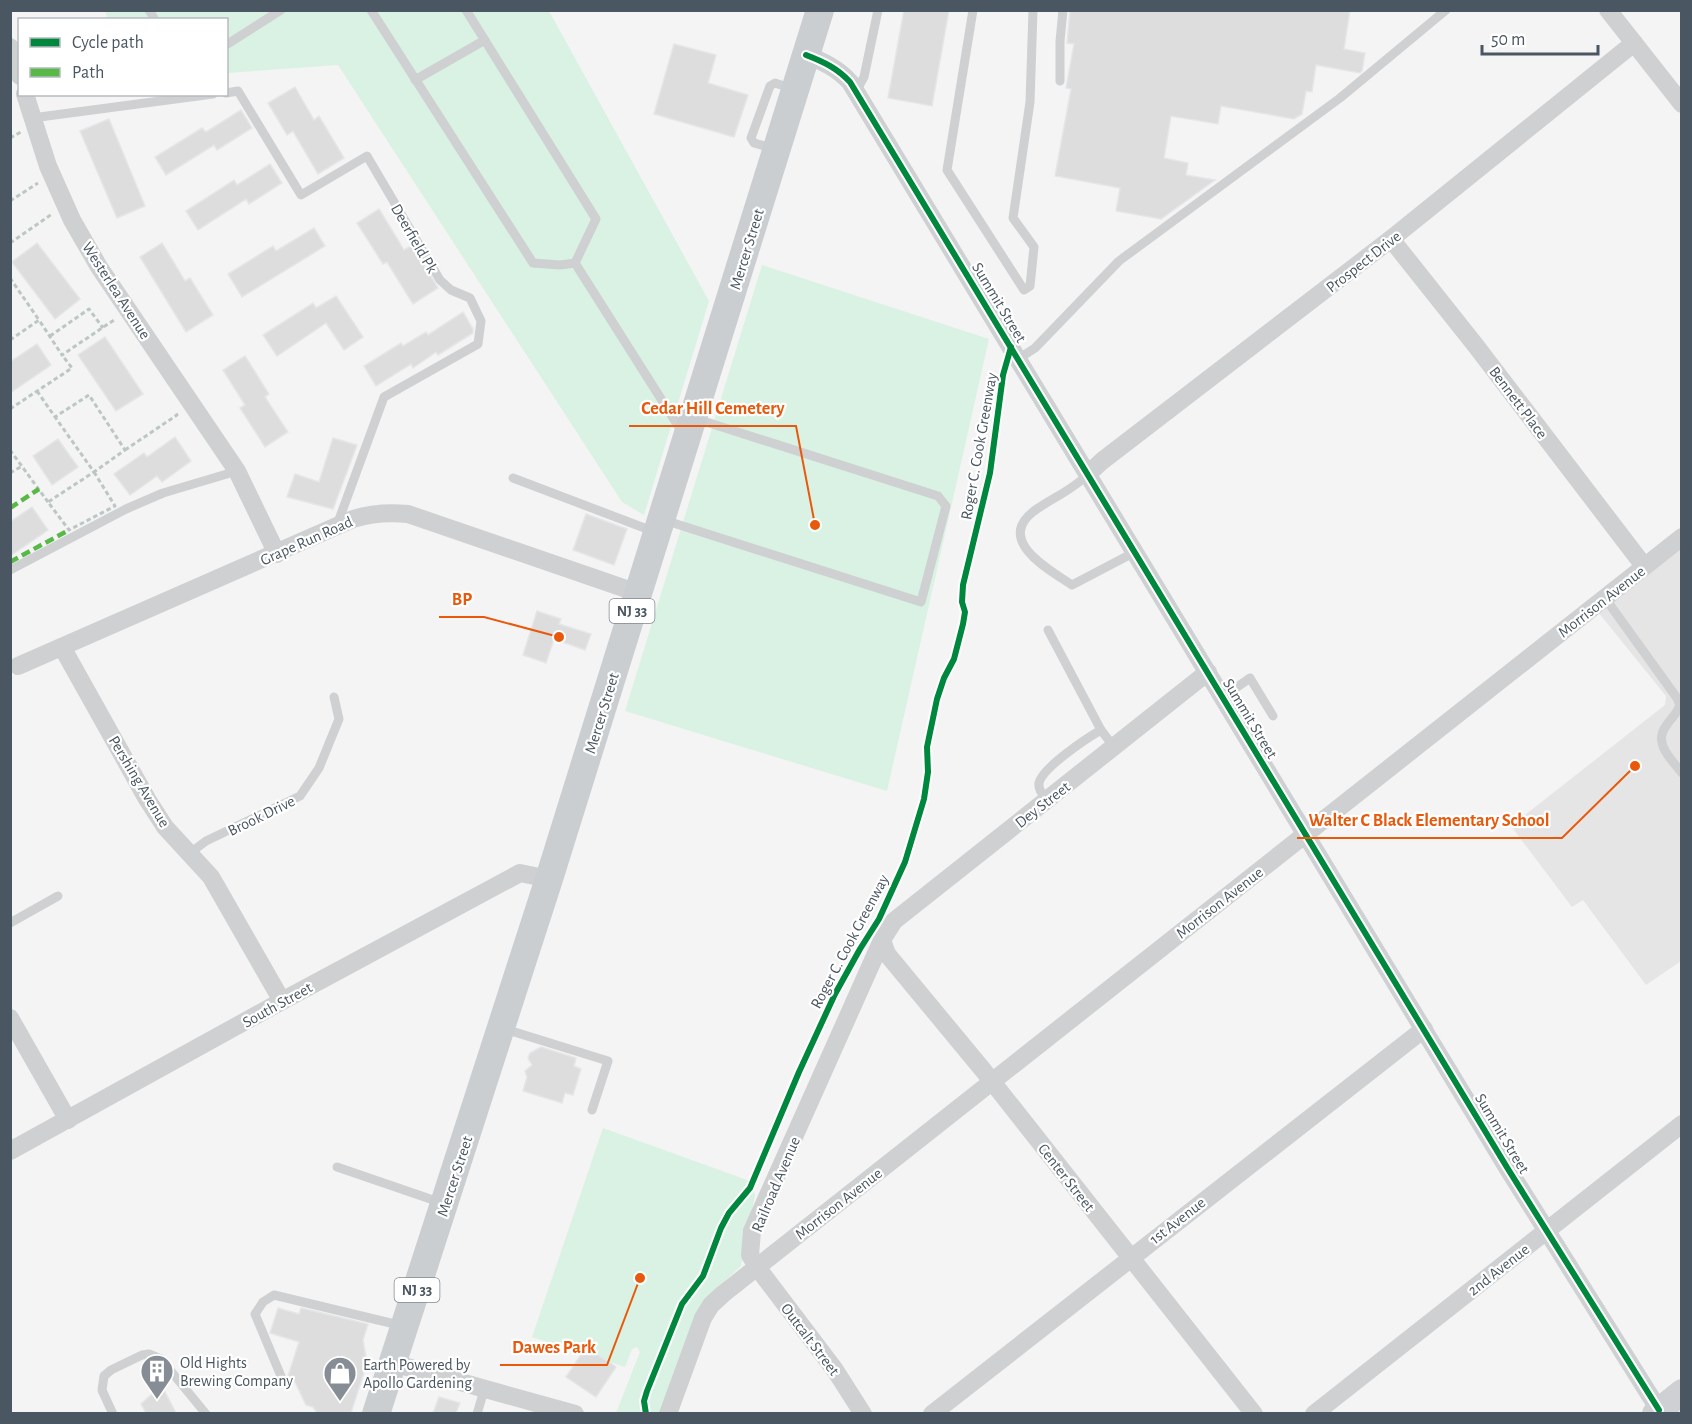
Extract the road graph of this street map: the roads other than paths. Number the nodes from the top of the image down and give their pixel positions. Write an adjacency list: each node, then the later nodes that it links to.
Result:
1 (281, 10): 12 (lane)
2 (371, 10): 17 (lane)
3 (466, 10): 11 (lane)
4 (878, 10): 19 (lane)
5 (973, 10): 6 (lane)
6 (1033, 10)
7 (1063, 10): 18 (lane)
8 (1446, 10): 27 (lane)
9 (1608, 10): 13 (street)
10 (820, 11): 15 (main road, Mercer Street / NJ 33)
11 (485, 40): 17 (lane); 26 (lane)
12 (228, 44)
13 (1634, 44): 23 (street); 25 (street, Prospect Drive)
14 (10, 47): 16 (street)
15 (806, 55): 19 (street, Summit Street); 28 (main road, Mercer Street / NJ 33)
16 (18, 70)
17 (415, 80): 26 (lane)
18 (1060, 81)
19 (856, 91): 27 (street, Summit Street)
20 (228, 93): 32 (lane, Deerfield Pk)
21 (26, 96): 24 (street, Westerlea Avenue)
22 (198, 96): 24 (lane)
23 (1682, 104)
24 (33, 118): 29 (street, Westerlea Avenue)
25 (1391, 239): 30 (street, Prospect Drive); 37 (street, Bennett Place)
26 (575, 263): 28 (lane)
27 (1018, 358): 30 (street, Summit Street)
28 (690, 429): 33 (main road, Mercer Street / NJ 33); 33 (lane)
29 (237, 471): 36 (street, Westerlea Avenue); 38 (lane)
30 (1088, 474): 35 (street, Summit Street); 35 (lane)
31 (513, 478): 33 (lane)
32 (337, 525): 36 (street, Grape Run Road); 39 (street, Grape Run Road)
33 (659, 526): 39 (main road, Mercer Street / NJ 33)
34 (1682, 537): 37 (street, Morrison Avenue)
35 (1135, 552): 44 (street, Summit Street)
36 (276, 554): 42 (street, Grape Run Road)
37 (1644, 566): 40 (street, Morrison Avenue)
38 (10, 570)
39 (638, 593): 54 (main road, Mercer Street / NJ 33)
40 (1605, 597): 50 (lane); 52 (street, Morrison Avenue)
41 (1048, 630): 48 (lane)
42 (63, 647): 43 (street, Grape Run Road); 53 (street, Pershing Avenue)
43 (18, 666)
44 (1208, 672): 46 (street, Summit Street); 49 (street, Dey Street)
45 (334, 697): 53 (lane, Brook Drive)
46 (1223, 697): 47 (lane); 52 (street, Summit Street)
47 (1273, 716)
48 (1101, 730): 49 (lane); 51 (lane)
49 (1114, 747): 51 (street, Dey Street)
50 (1682, 773)
51 (1047, 800): 57 (street, Dey Street)
52 (1306, 834): 61 (street, Summit Street); 62 (street, Morrison Avenue)
53 (190, 853): 58 (street, Pershing Avenue)
54 (549, 879): 58 (street, South Street); 60 (main road, Mercer Street / NJ 33)
55 (58, 896): 56 (lane)
56 (10, 923)
57 (882, 940): 62 (street, Center Street); 71 (street, Railroad Avenue)
58 (282, 1001): 64 (street, South Street)
59 (10, 1018): 64 (street)
60 (501, 1028): 63 (lane); 68 (main road, Mercer Street / NJ 33)
61 (1424, 1029): 69 (street, Summit Street); 70 (street, 1st Avenue)
62 (992, 1082): 70 (street, Center Street); 71 (street, Morrison Avenue)
63 (592, 1110)
64 (68, 1119): 66 (street, South Street)
65 (1682, 1124): 69 (street, 2nd Avenue)
66 (10, 1151)
67 (337, 1167): 68 (lane)
68 (445, 1204): 72 (main road, Mercer Street / NJ 33)
69 (1547, 1230): 77 (street, Summit Street); 87 (street, 2nd Avenue)
70 (1131, 1257): 85 (street, 1st Avenue); 86 (street, Center Street)
71 (757, 1267): 83 (street); 84 (street, Outcalt Street)
72 (405, 1326): 73 (main road, Mercer Street / NJ 33); 74 (lane)
73 (393, 1362): 75 (street); 80 (main road, Mercer Street / NJ 33)
74 (283, 1381)
75 (485, 1388): 81 (lane); 82 (street)
76 (1682, 1392): 77 (main road)
77 (1657, 1412)
78 (112, 1413): 79 (lane)
79 (206, 1413)
80 (376, 1413)
81 (477, 1413)
82 (575, 1413)
83 (668, 1413)
84 (863, 1413)
85 (932, 1413)
86 (1254, 1413)
87 (1314, 1413)

